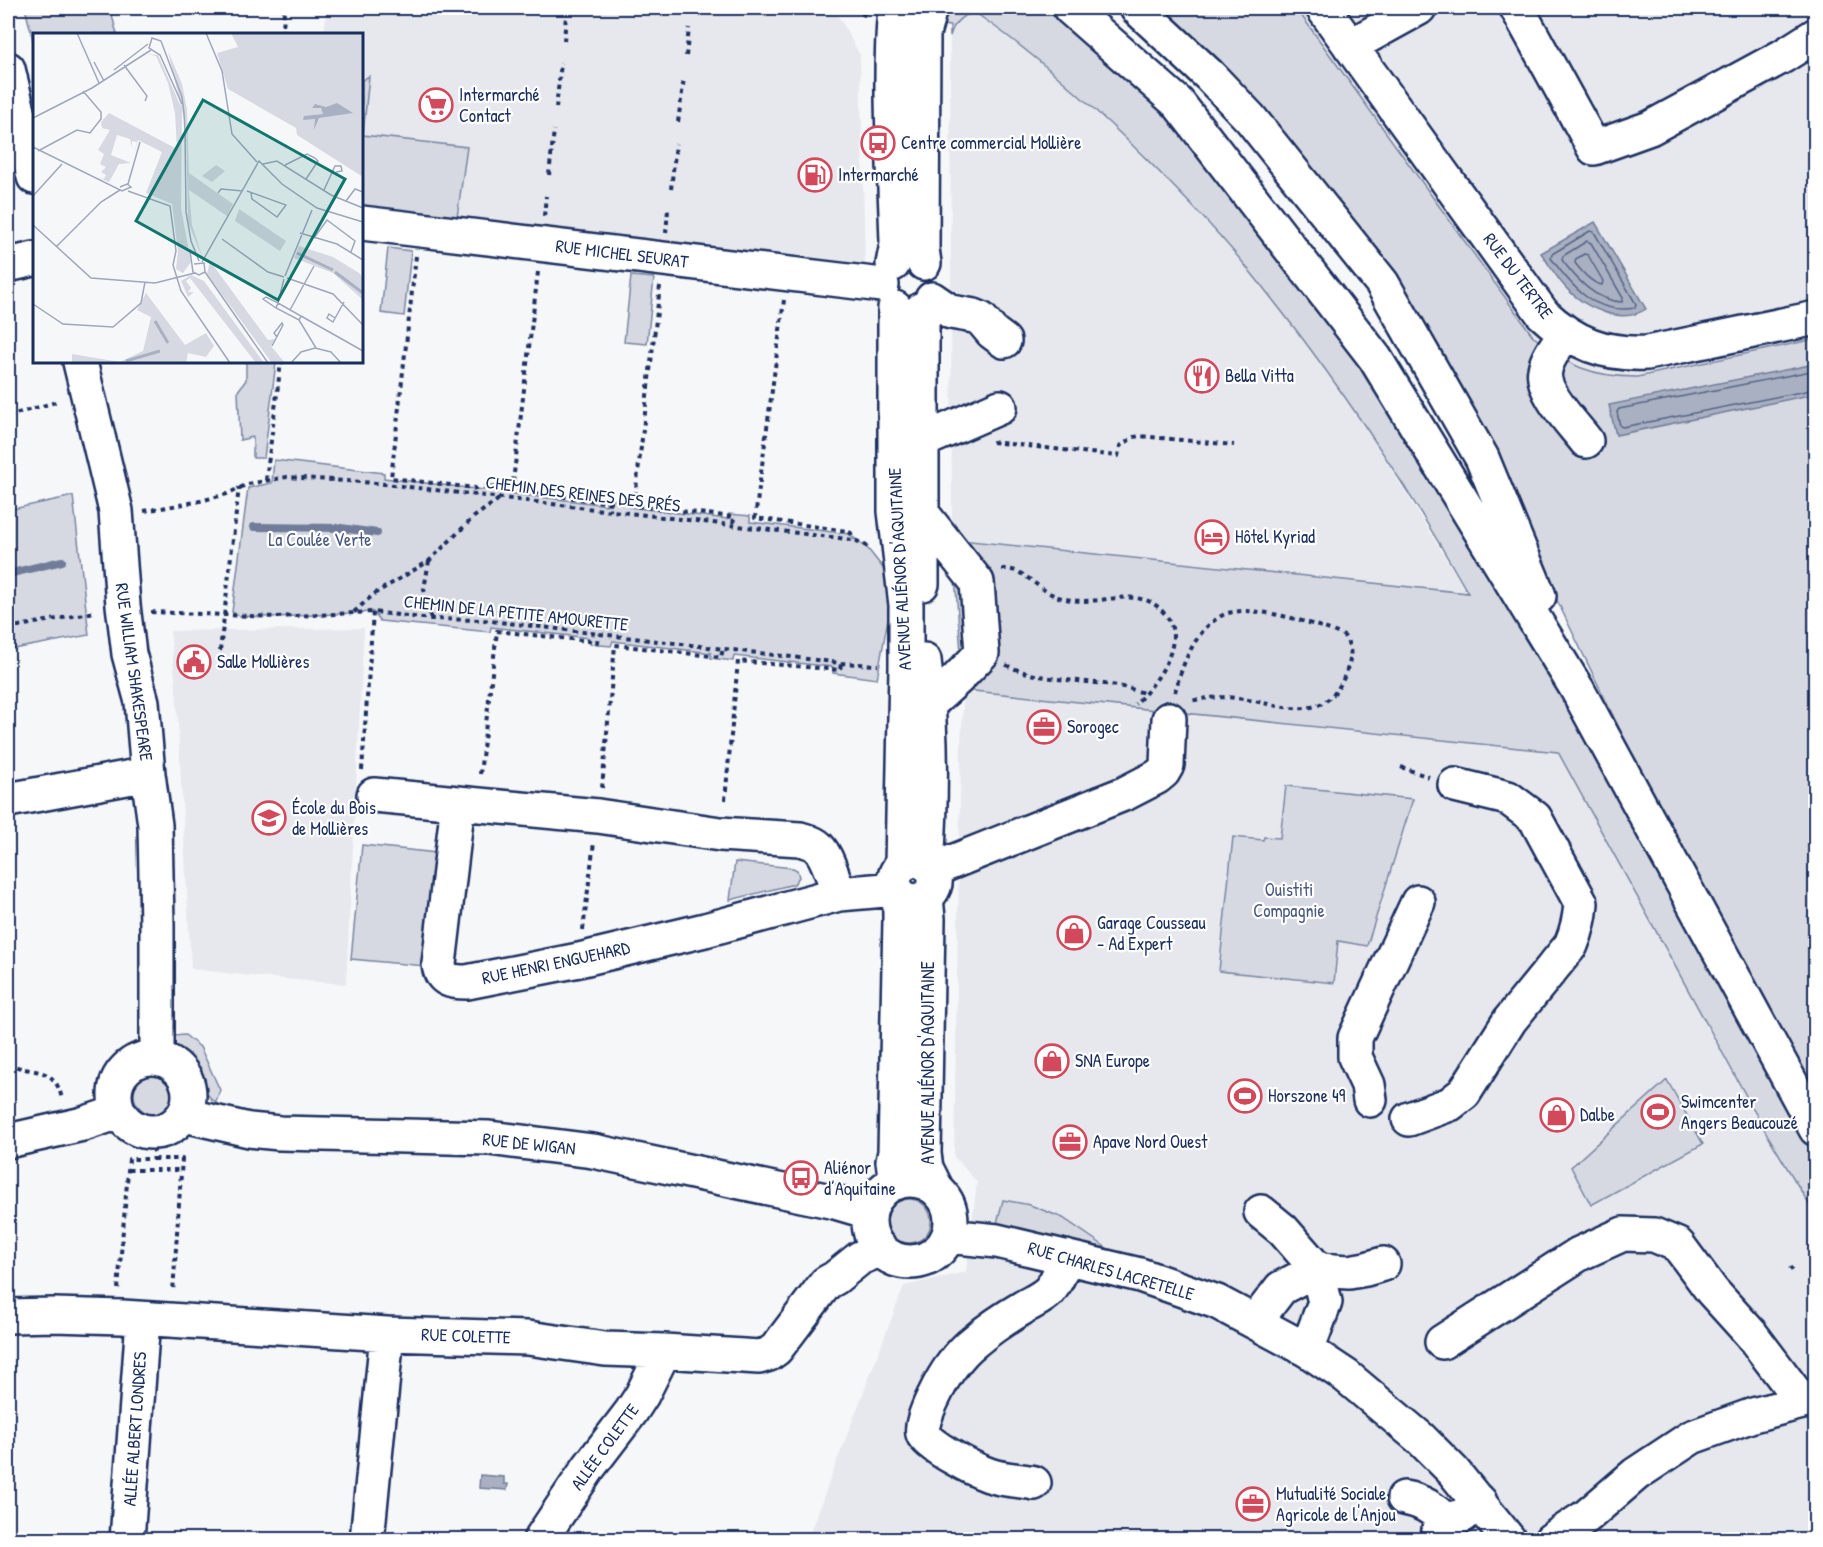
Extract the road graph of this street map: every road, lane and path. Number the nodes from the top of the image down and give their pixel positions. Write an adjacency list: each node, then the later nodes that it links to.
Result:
1 (284, 8): 11 (path)
2 (895, 8): 36 (street, AVENUE ALIÉNOR D'AQUITAINE)
3 (930, 8): 36 (street, AVENUE ALIÉNOR D'AQUITAINE)
4 (1070, 8): 75 (street)
5 (1137, 8): 75 (street)
6 (1323, 8): 14 (street, RUE DU TERTRE)
7 (1419, 8): 14 (street)
8 (1517, 8): 12 (street)
9 (566, 15): 13 (path)
10 (689, 28): 15 (path)
11 (283, 33)
12 (1815, 35)
13 (564, 41)
14 (1350, 46): 39 (street, RUE DU TERTRE)
15 (686, 56)
16 (561, 63): 19 (path)
17 (8, 69): 23 (street)
18 (684, 78): 20 (path)
19 (556, 108)
20 (678, 122)
21 (554, 130): 24 (path)
22 (676, 144): 25 (path)
23 (33, 173)
24 (549, 175)
25 (671, 189)
26 (546, 196): 28 (path)
27 (668, 210): 30 (path)
28 (544, 217)
29 (363, 223): 36 (street, RUE MICHEL SEURAT)
30 (665, 241)
31 (417, 246): 52 (path)
32 (33, 259): 34 (street)
33 (538, 264): 54 (path)
34 (8, 265)
35 (660, 279): 57 (path)
36 (908, 288): 40 (street); 47 (street, AVENUE ALIÉNOR D'AQUITAINE); 91 (street, AVENUE ALIÉNOR D'AQUITAINE)
37 (785, 290): 58 (path)
38 (1815, 318): 39 (street, RUE DU TERTRE)
39 (1566, 333): 48 (street)
40 (1004, 341)
41 (80, 363): 81 (street, RUE WILLIAM SHAKESPEARE)
42 (281, 363): 50 (path)
43 (56, 402): 45 (path)
44 (1000, 407): 46 (street)
45 (8, 416)
46 (965, 422): 47 (street); 49 (path)
47 (922, 441): 56 (street, AVENUE ALIÉNOR D'AQUITAINE)
48 (1586, 441)
49 (1234, 445)
50 (266, 480): 51 (path, CHEMIN DES REINES DES PRÉS); 52 (path, CHEMIN DES REINES DES PRÉS)
51 (239, 488): 55 (path, CHEMIN DES REINES DES PRÉS); 66 (path)
52 (475, 495): 53 (path, CHEMIN DES REINES DES PRÉS)
53 (500, 499): 54 (path, CHEMIN DES REINES DES PRÉS); 60 (path)
54 (610, 511): 57 (path, CHEMIN DES REINES DES PRÉS)
55 (137, 513)
56 (922, 513): 61 (street); 78 (street, AVENUE ALIÉNOR D'AQUITAINE)
57 (733, 525): 58 (path, CHEMIN DES REINES DES PRÉS)
58 (853, 540): 59 (path, CHEMIN DES REINES DES PRÉS)
59 (876, 553)
60 (429, 561): 64 (path); 67 (path)
61 (968, 570): 72 (street); 76 (path)
62 (91, 612): 68 (path)
63 (147, 612): 66 (path, CHEMIN DE LA PETITE AMOURETTE)
64 (353, 612): 65 (path, CHEMIN DE LA PETITE AMOURETTE); 66 (path, CHEMIN DE LA PETITE AMOURETTE)
65 (373, 612): 67 (path, CHEMIN DE LA PETITE AMOURETTE); 83 (path)
66 (225, 615): 71 (path)
67 (431, 619): 69 (path, CHEMIN DE LA PETITE AMOURETTE)
68 (8, 628)
69 (599, 634): 70 (path, CHEMIN DE LA PETITE AMOURETTE); 80 (path)
70 (723, 649): 73 (path, CHEMIN DE LA PETITE AMOURETTE); 84 (path)
71 (220, 651)
72 (982, 653): 76 (path); 78 (street)
73 (841, 663): 74 (path, CHEMIN DE LA PETITE AMOURETTE); 86 (path)
74 (881, 665)
75 (1577, 689): 102 (street)
76 (1146, 694): 77 (path)
77 (1135, 704)
78 (928, 705): 88 (street, AVENUE ALIÉNOR D'AQUITAINE)
79 (1171, 713): 79 (path); 90 (street)
80 (480, 774)
81 (149, 777): 85 (street); 95 (street, RUE WILLIAM SHAKESPEARE)
82 (1455, 785): 101 (street)
83 (369, 787): 87 (street)
84 (602, 788)
85 (8, 800)
86 (725, 800)
87 (458, 803): 92 (street); 92 (street, RUE HENRI ENGUEHARD)
88 (930, 821): 90 (street); 91 (street, AVENUE ALIÉNOR D'AQUITAINE)
89 (595, 840): 94 (path)
90 (982, 850): 91 (street)
91 (914, 880): 92 (street, RUE HENRI ENGUEHARD); 108 (street, AVENUE ALIÉNOR D'AQUITAINE); 109 (street, AVENUE ALIÉNOR D'AQUITAINE)
92 (839, 894)
93 (1418, 902): 97 (street)
94 (583, 934)
95 (157, 1058): 99 (street); 100 (street)
96 (8, 1063): 98 (path)
97 (1370, 1100)
98 (63, 1103)
99 (119, 1112): 100 (street); 103 (street)
100 (184, 1114): 110 (street, RUE DE WIGAN)
101 (1409, 1119)
102 (1815, 1129)
103 (8, 1141)
104 (154, 1148): 105 (path)
105 (154, 1159): 106 (path); 107 (path)
106 (128, 1170): 107 (path); 120 (path)
107 (181, 1170): 120 (path)
108 (896, 1183): 109 (street, AVENUE ALIÉNOR D'AQUITAINE); 110 (street)
109 (937, 1190): 112 (street, AVENUE ALIÉNOR D'AQUITAINE)
110 (869, 1212): 113 (street)
111 (1261, 1212): 117 (street)
112 (948, 1236): 113 (street); 114 (street, RUE CHARLES LACRETELLE)
113 (879, 1250): 125 (street, RUE COLETTE)
114 (1066, 1257): 121 (street, RUE CHARLES LACRETELLE); 127 (street)
115 (1383, 1264): 117 (street)
116 (1790, 1267): 118 (path)
117 (1317, 1269): 121 (street); 124 (street)
118 (1794, 1273)
119 (8, 1316): 120 (street, RUE COLETTE)
120 (143, 1318): 122 (street, RUE COLETTE); 132 (street, ALLÉE ALBERT LONDRES)
121 (1255, 1322): 124 (street, RUE CHARLES LACRETELLE)
122 (387, 1334): 125 (street, RUE COLETTE); 133 (street)
123 (1442, 1342): 126 (street)
124 (1307, 1350): 129 (street, RUE CHARLES LACRETELLE)
125 (664, 1351): 134 (street, ALLÉE COLETTE)
126 (1810, 1401): 131 (street)
127 (1034, 1483)
128 (1404, 1498): 130 (street)
129 (1480, 1502): 130 (street); 135 (street, RUE CHARLES LACRETELLE)
130 (1442, 1530)
131 (1583, 1530): 136 (street)
132 (127, 1539)
133 (367, 1539)
134 (540, 1539)
135 (1509, 1539)
136 (1551, 1539)

